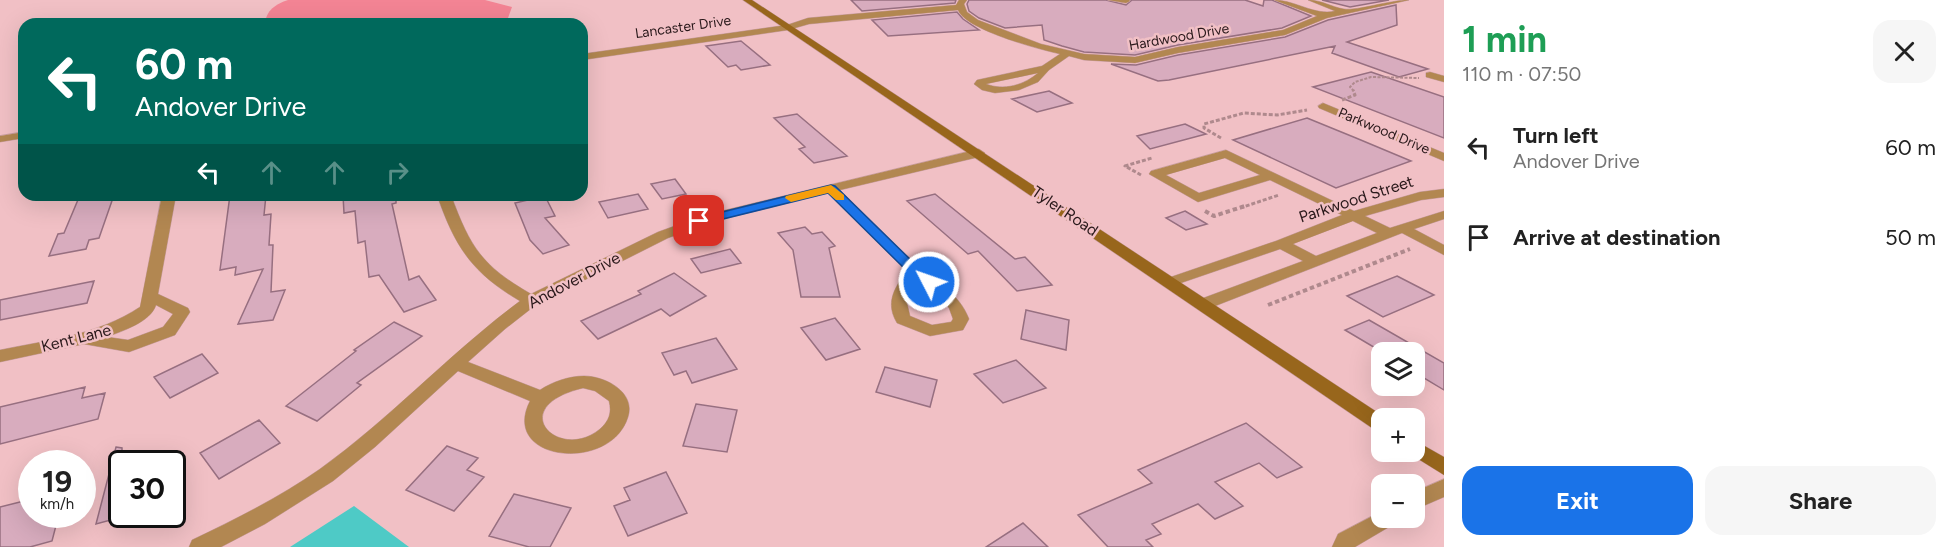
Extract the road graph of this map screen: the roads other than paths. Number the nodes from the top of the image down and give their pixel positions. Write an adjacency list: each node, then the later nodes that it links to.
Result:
1 (747, 0): 11 (street, Tyler Road)
2 (1112, 0): 3 (street)
3 (1124, 0)
4 (1278, 0): 9 (street)
5 (1312, 0): 8 (street)
6 (1404, 0): 8 (street, Hardwood Drive)
7 (964, 10): 10 (street); 10 (street); 12 (street, Hardwood Drive)
8 (1344, 12): 9 (street, Hardwood Drive)
9 (1325, 16): 12 (street, Hardwood Drive)
10 (875, 17): 11 (street, Lancaster Drive)
11 (788, 27): 13 (street, Lancaster Drive); 20 (street, Tyler Road)
12 (1066, 54): 14 (street)
13 (588, 56)
14 (1046, 68): 14 (street)
15 (1430, 75): 16 (street)
16 (1444, 80)
17 (1323, 106): 21 (street, Parkwood Drive)
18 (18, 136): 19 (street)
19 (0, 139)
20 (979, 153): 23 (street, Andover Drive); 34 (street, Tyler Road)
21 (1444, 157)
22 (1270, 176): 22 (street); 28 (street)
23 (831, 189): 33 (street); 36 (street, Andover Drive)
24 (1444, 193): 28 (street, Parkwood Street)
25 (169, 201): 35 (street, Kent Lane)
26 (446, 201): 36 (street)
27 (1444, 215): 29 (street)
28 (1352, 216): 29 (street); 30 (street, Parkwood Street)
29 (1396, 231): 31 (street); 32 (street)
30 (1281, 244): 32 (street); 34 (street, Parkwood Street)
31 (1444, 251)
32 (1314, 261): 37 (street)
33 (915, 271)
34 (1170, 282): 37 (street, Tyler Road)
35 (149, 296): 38 (street, Kent Lane); 38 (street)
36 (531, 301): 40 (street, Andover Drive)
37 (1204, 304): 42 (street, Tyler Road)
38 (79, 338): 39 (street, Kent Lane)
39 (0, 356)
40 (457, 364): 41 (street); 48 (street, Andover Drive)
41 (542, 398): 41 (street)
42 (1371, 418)
43 (1425, 454): 44 (street)
44 (1444, 467)
45 (1444, 488): 46 (street)
46 (1425, 497)
47 (1371, 527): 49 (street)
48 (200, 547)
49 (1343, 547)

